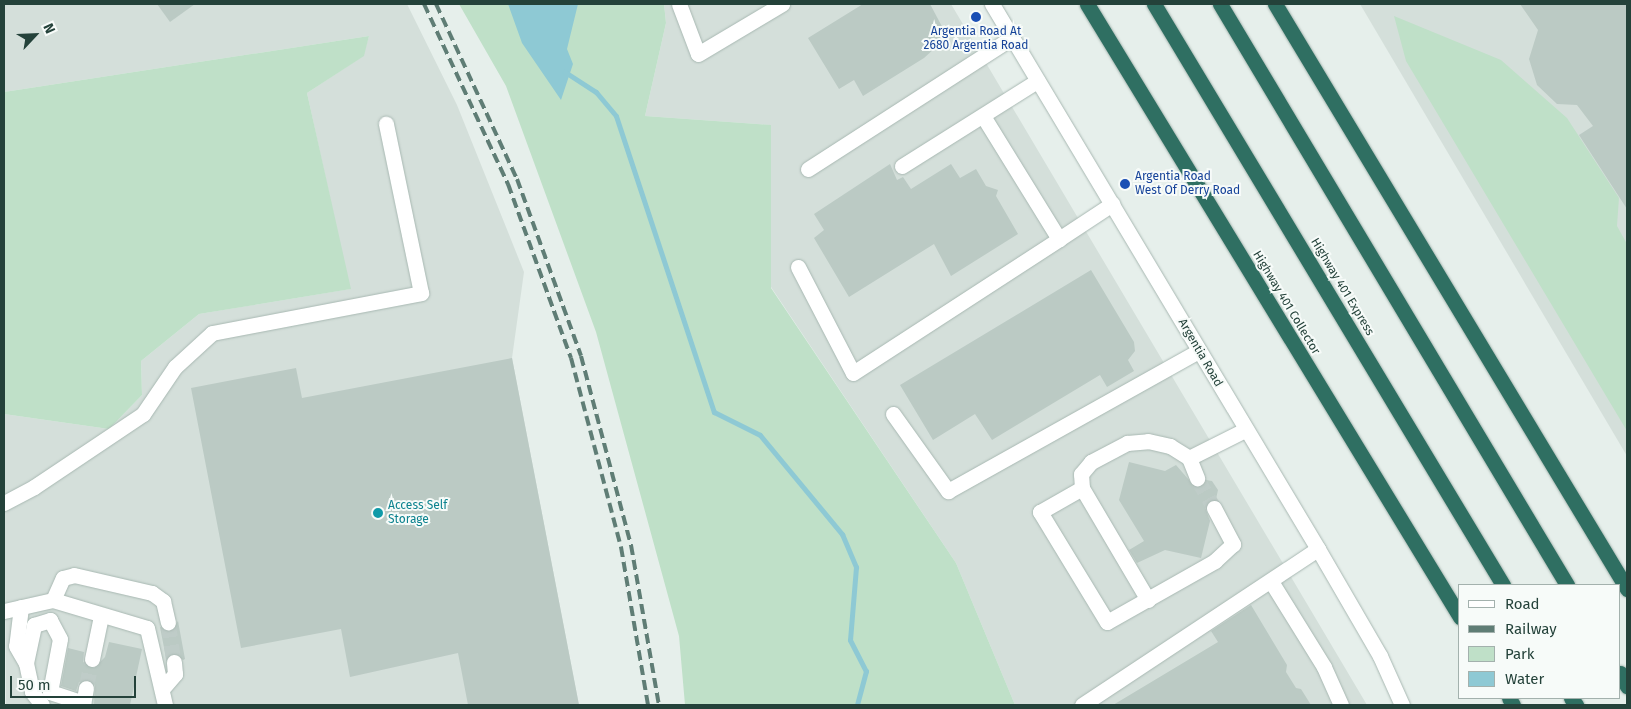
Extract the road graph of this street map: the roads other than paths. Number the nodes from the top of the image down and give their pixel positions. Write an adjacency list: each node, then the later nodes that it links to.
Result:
1 (679, 4): 2 (street)
2 (782, 4)
3 (992, 4): 8 (street, Argentia Road)
4 (1087, 4): 34 (highway, Highway 401 Collector)
5 (1154, 4): 27 (highway, Highway 401 Express)
6 (1220, 4): 28 (highway)
7 (1275, 4): 29 (highway)
8 (1011, 38): 9 (street, Argentia Road); 13 (street)
9 (1038, 81): 10 (street); 14 (street, Argentia Road)
10 (983, 116): 12 (street); 15 (street)
11 (386, 124): 23 (street)
12 (902, 166)
13 (808, 169)
14 (1112, 204): 15 (street); 17 (street, Argentia Road)
15 (1059, 239): 16 (street)
16 (798, 267)
17 (1198, 351): 18 (street); 19 (street, Argentia Road)
18 (893, 414)
19 (1245, 430): 20 (street); 25 (street, Argentia Road)
20 (1189, 458): 21 (street); 22 (street)
21 (1197, 478)
22 (1082, 488): 31 (street); 31 (street)
23 (4, 503)
24 (1214, 508): 31 (street)
25 (1318, 549): 26 (street); 47 (street, Argentia Road)
26 (1272, 583): 45 (street); 46 (street)
27 (1502, 584)
28 (1566, 584)
29 (1627, 588)
30 (53, 600): 32 (street); 35 (street); 36 (street)
31 (1148, 600)
32 (21, 607): 33 (street); 39 (street)
33 (4, 611)
34 (1458, 614)
35 (101, 616): 37 (street); 41 (street)
36 (168, 622)
37 (92, 660)
38 (174, 662): 41 (street)
39 (26, 663): 42 (street); 43 (street)
40 (86, 688): 42 (street)
41 (162, 689): 44 (street)
42 (83, 704)
43 (42, 705)
44 (166, 705)
45 (1082, 705)
46 (1341, 705)
47 (1402, 705)

